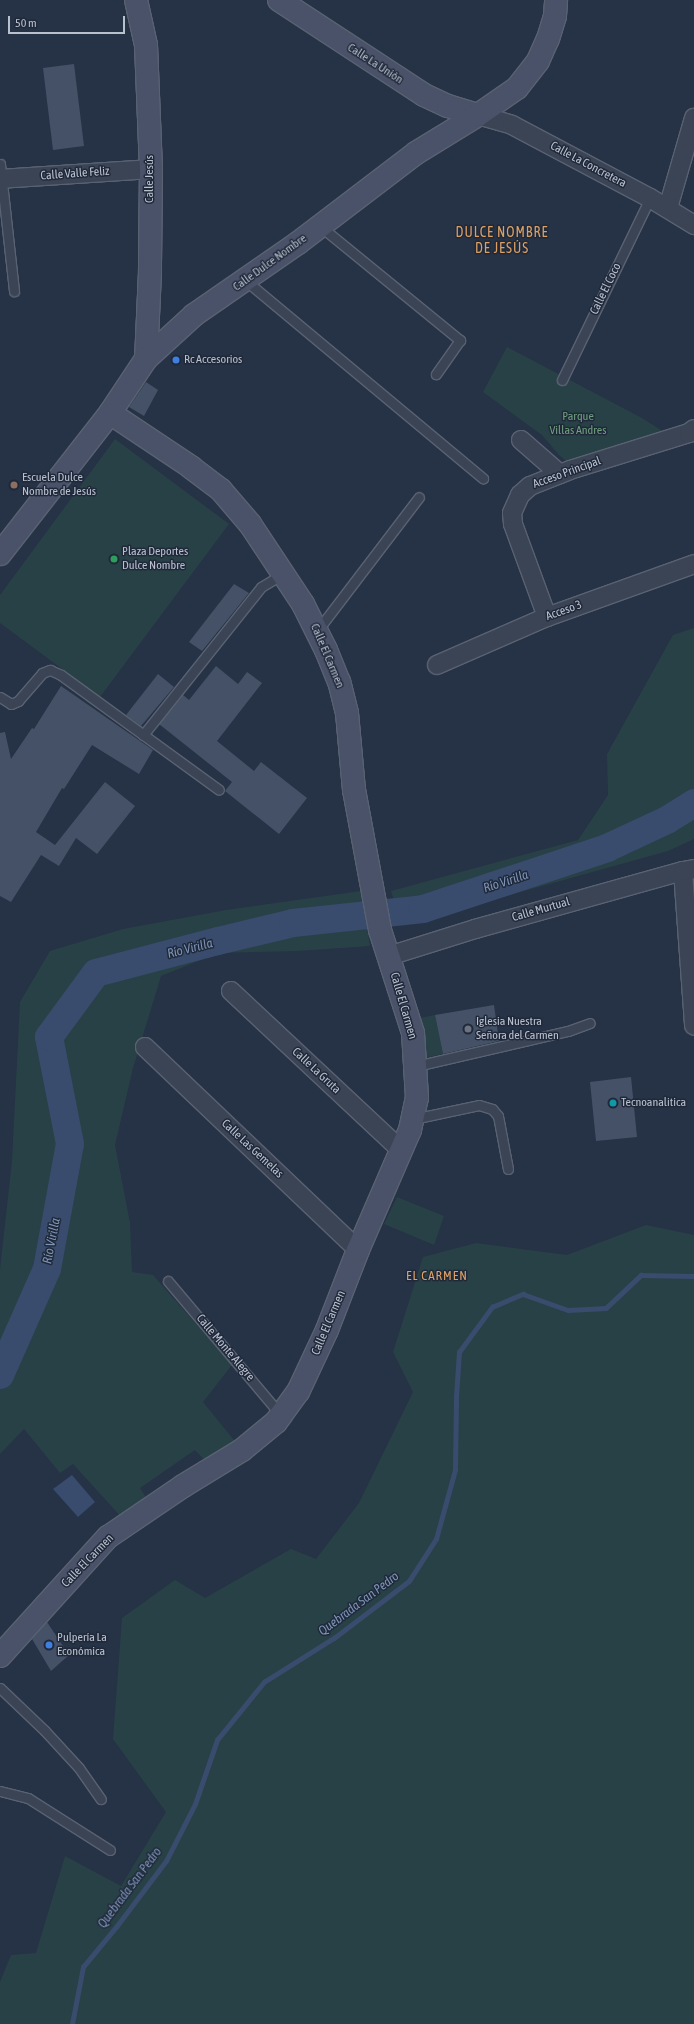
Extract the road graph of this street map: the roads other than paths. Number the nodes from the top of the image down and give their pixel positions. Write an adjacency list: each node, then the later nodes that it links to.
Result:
1 (136, 0): 6 (street, Calle Jesús)
2 (279, 0): 4 (street, Calle La Unión)
3 (556, 0): 4 (street, Calle Dulce Nombre)
4 (478, 115): 8 (street, Calle La Concretera); 11 (street, Calle Dulce Nombre)
5 (694, 118): 9 (street)
6 (151, 169): 7 (street, Calle Valle Feliz); 14 (street, Calle Jesús)
7 (1, 174): 13 (lane)
8 (650, 198): 9 (street, Calle La Concretera); 16 (lane, Calle El Coco)
9 (668, 208): 10 (street, Calle La Concretera)
10 (694, 225)
11 (320, 226): 12 (street, Calle Dulce Nombre); 15 (lane)
12 (246, 280): 14 (street, Calle Dulce Nombre); 21 (lane)
13 (14, 291)
14 (146, 359): 17 (street, Calle Dulce Nombre)
15 (436, 374)
16 (562, 380)
17 (110, 413): 23 (street, Calle Dulce Nombre); 25 (street, Calle El Carmen)
18 (694, 429): 20 (street, Acceso Principal)
19 (521, 440): 20 (street)
20 (560, 474): 26 (street, Acceso Principal)
21 (483, 478)
22 (419, 497): 27 (lane)
23 (0, 554)
24 (694, 564): 26 (street, Acceso 3)
25 (283, 574): 27 (street, Calle El Carmen); 30 (lane)
26 (547, 617): 28 (street, Acceso 3)
27 (317, 631): 33 (street, Calle El Carmen)
28 (436, 665)
29 (0, 697): 30 (lane)
30 (143, 735): 31 (lane)
31 (219, 790)
32 (688, 870): 33 (street, Calle Murtual); 36 (street)
33 (388, 956): 38 (street, Calle El Carmen)
34 (231, 991): 40 (street, Calle La Gruta)
35 (590, 1023): 38 (lane)
36 (694, 1026)
37 (145, 1047): 42 (street, Calle Las Gemelas)
38 (416, 1066): 39 (street, Calle El Carmen)
39 (412, 1119): 40 (street, Calle El Carmen); 41 (lane)
40 (402, 1151): 42 (street, Calle El Carmen)
41 (508, 1169)
42 (358, 1250): 44 (street, Calle El Carmen)
43 (168, 1281): 44 (lane, Calle Monte Alegre)
44 (281, 1414): 45 (street, Calle El Carmen)
45 (1, 1653)
46 (0, 1688): 48 (lane)
47 (0, 1791): 49 (lane)
48 (101, 1799)
49 (110, 1850)

